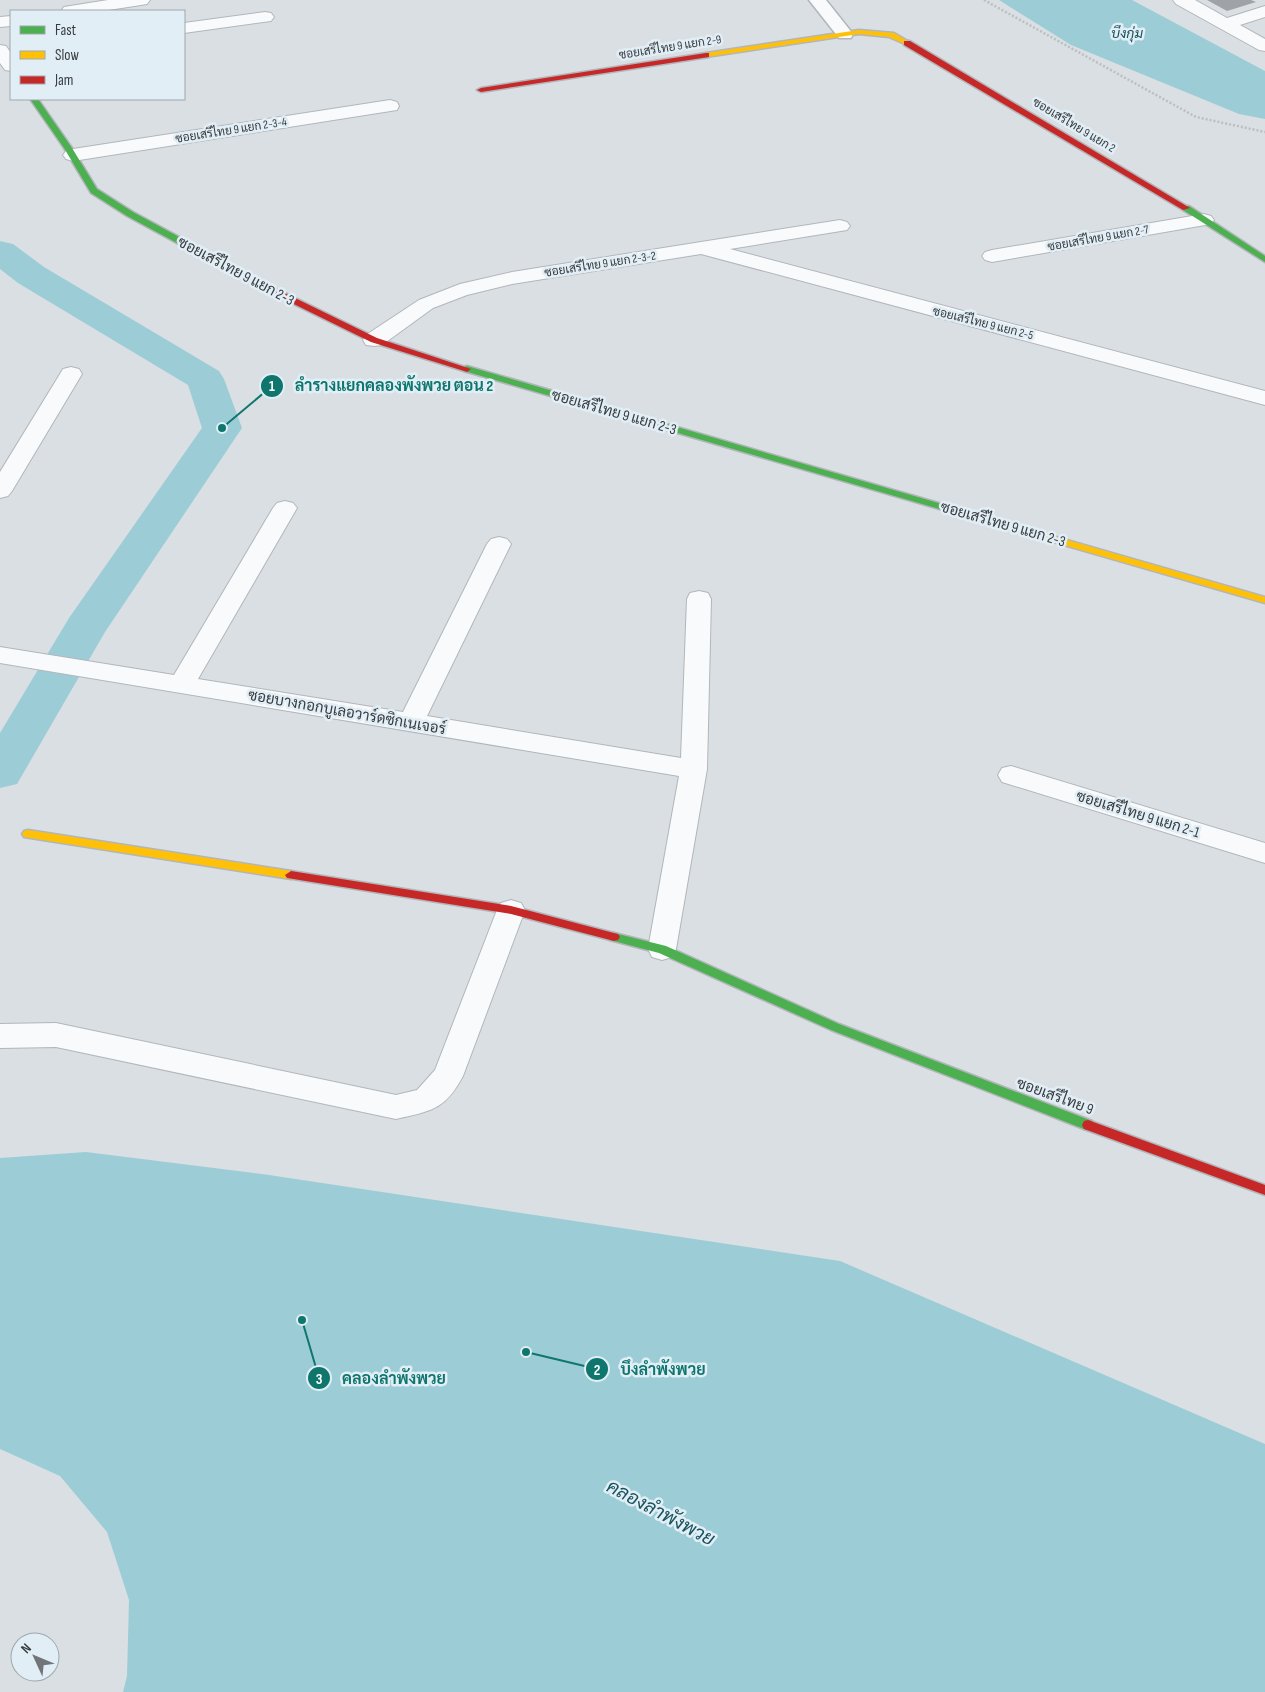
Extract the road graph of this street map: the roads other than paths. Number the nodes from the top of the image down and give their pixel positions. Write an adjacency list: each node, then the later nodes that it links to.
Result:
1 (141, 0): 4 (street)
2 (817, 0): 10 (lane)
3 (1182, 0): 7 (street)
4 (76, 10)
5 (1265, 11): 7 (street)
6 (265, 17): 8 (street)
7 (1226, 24): 11 (street)
8 (185, 28)
9 (863, 31): 10 (street, ซอยเสรีไทย 9 แยก 2-9); 18 (street, ซอยเสรีไทย 9 แยก 2)
10 (845, 34): 14 (street, ซอยเสรีไทย 9 แยก 2-9)
11 (1265, 46)
12 (0, 50): 13 (street)
13 (10, 65)
14 (480, 90)
15 (35, 100): 17 (street, ซอยเสรีไทย 9 แยก 2-3)
16 (390, 106): 17 (street, ซอยเสรีไทย 9 แยก 2-3-4)
17 (72, 155): 23 (street, ซอยเสรีไทย 9 แยก 2-3)
18 (1204, 220): 21 (street, ซอยเสรีไทย 9 แยก 2-7); 22 (street, ซอยเสรีไทย 9 แยก 2)
19 (840, 226): 20 (street, ซอยเสรีไทย 9 แยก 2-3-2)
20 (701, 248): 23 (street, ซอยเสรีไทย 9 แยก 2-3-2); 25 (street, ซอยเสรีไทย 9 แยก 2-5)
21 (992, 256)
22 (1265, 260)
23 (374, 340): 30 (street, ซอยเสรีไทย 9 แยก 2-3)
24 (70, 374): 26 (street)
25 (1265, 398)
26 (0, 491)
27 (285, 508): 32 (street)
28 (498, 544): 33 (street)
29 (699, 599): 34 (street)
30 (1265, 600)
31 (0, 655): 32 (street, ซอยบางกอกบูเลอวาร์ดซิกเนเจอร์)
32 (182, 684): 33 (street, ซอยบางกอกบูเลอวาร์ดซิกเนเจอร์)
33 (411, 723): 34 (street, ซอยบางกอกบูเลอวาร์ดซิกเนเจอร์)
34 (694, 769): 39 (street)
35 (1011, 775): 37 (street, ซอยเสรีไทย 9 แยก 2-1)
36 (28, 834): 38 (street)
37 (1265, 853)
38 (511, 910): 39 (street); 40 (street)
39 (662, 949): 41 (street, ซอยเสรีไทย 9)
40 (0, 1036)
41 (1265, 1190)

